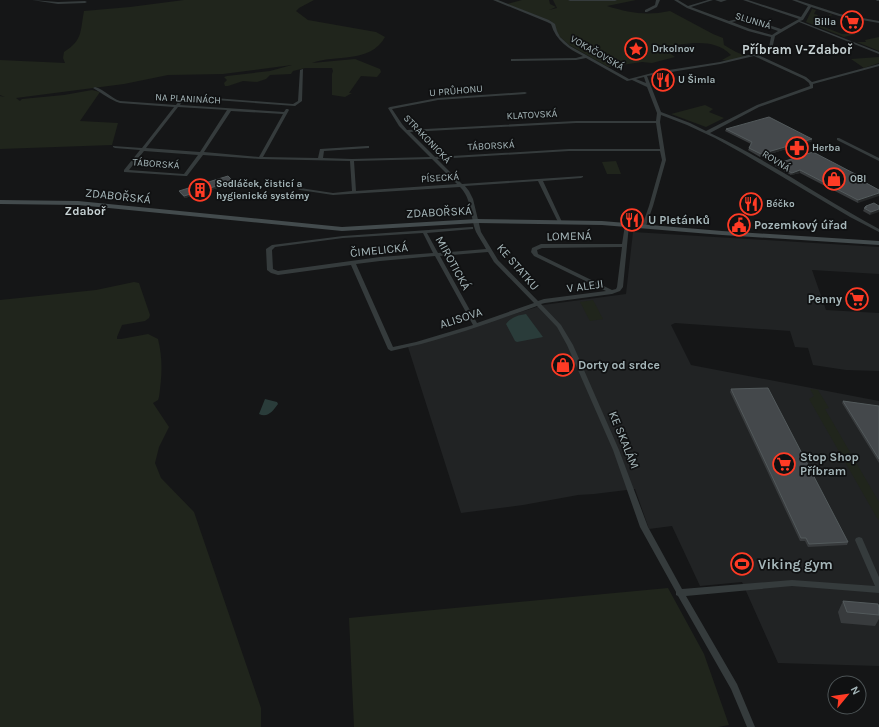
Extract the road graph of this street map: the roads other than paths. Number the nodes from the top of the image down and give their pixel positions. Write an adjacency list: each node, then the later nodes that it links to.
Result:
1 (34, 0): 12 (street)
2 (495, 0): 23 (street, VOKAČOVSKÁ)
3 (570, 0): 4 (street)
4 (615, 0)
5 (658, 0): 15 (street)
6 (676, 0): 14 (street, SLUNNÁ)
7 (709, 0): 14 (street)
8 (717, 0): 9 (street)
9 (725, 0)
10 (746, 0): 16 (street)
11 (794, 0): 13 (street)
12 (85, 2)
13 (810, 5): 16 (street); 18 (street)
14 (688, 7): 17 (street, SLUNNÁ)
15 (646, 11)
16 (801, 20): 19 (street); 21 (street)
17 (728, 22): 19 (street, SLUNNÁ); 20 (street, SLUNNÁ)
18 (879, 22)
19 (782, 31): 20 (street)
20 (773, 36): 22 (street, VOKAČOVSKÁ)
21 (879, 53)
22 (755, 55): 27 (street, VOKAČOVSKÁ); 29 (street)
23 (586, 57): 24 (street); 28 (street, VOKAČOVSKÁ)
24 (512, 60)
25 (879, 65): 29 (street)
26 (302, 70): 33 (street)
27 (646, 76): 28 (street, VOKAČOVSKÁ); 30 (street)
28 (630, 79): 30 (street, VOKAČOVSKÁ)
29 (811, 83): 41 (street)
30 (648, 86): 38 (street)
31 (95, 88): 34 (street, NA PLANINÁCH)
32 (525, 93): 35 (street, U PRŮHONU)
33 (290, 105): 34 (street); 37 (street)
34 (177, 106): 36 (street, NA PLANINÁCH); 45 (street)
35 (390, 108): 40 (street, STRAKONICKÁ)
36 (230, 109): 37 (street, NA PLANINÁCH); 47 (street)
37 (285, 113): 48 (street)
38 (659, 113): 39 (street); 41 (street, ROVNÁ)
39 (658, 122): 40 (street, KLATOVSKÁ); 46 (street)
40 (407, 130): 49 (street, STRAKONICKÁ)
41 (706, 133): 65 (street, ROVNÁ)
42 (838, 139): 52 (street)
43 (115, 147): 45 (street, TÁBORSKÁ)
44 (367, 147): 50 (street)
45 (144, 149): 47 (street, TÁBORSKÁ); 47 (street, TÁBORSKÁ)
46 (662, 150): 49 (street, TÁBORSKÁ); 62 (street)
47 (202, 154): 48 (street, TÁBORSKÁ)
48 (260, 158): 50 (street, TÁBORSKÁ)
49 (433, 158): 51 (street, TÁBORSKÁ); 55 (street, STRAKONICKÁ)
50 (320, 160): 51 (street, TÁBORSKÁ)
51 (352, 160): 57 (street)
52 (879, 160)
53 (581, 177): 54 (street, PÍSECKÁ)
54 (540, 180): 55 (street, PÍSECKÁ); 60 (street)
55 (462, 186): 57 (street, PÍSECKÁ); 59 (street, STRAKONICKÁ)
56 (300, 189): 57 (street, PÍSECKÁ)
57 (354, 193)
58 (0, 202): 59 (street, ZDABOŘSKÁ)
59 (477, 221): 60 (street, ZDABOŘSKÁ); 68 (street, KE STATKU)
60 (560, 222): 61 (street, ZDABOŘSKÁ)
61 (627, 225): 62 (street, ZDABOŘSKÁ); 67 (street, V ALEJI)
62 (644, 226): 66 (street, ZDABOŘSKÁ)
63 (472, 228): 64 (street, ZDABOŘSKÁ)
64 (424, 231): 69 (street, MIROTICKÁ); 71 (street, ZDABOŘSKÁ)
65 (879, 231)
66 (879, 243)
67 (625, 245): 72 (street, V ALEJI); 72 (street, LOMENÁ)
68 (488, 250): 69 (street, ČIMELICKÁ); 73 (street, KE STATKU)
69 (436, 255): 70 (street, ČIMELICKÁ); 74 (street, MIROTICKÁ)
70 (353, 263): 71 (street, ČIMELICKÁ); 74 (street, ALISOVA)
71 (273, 272)
72 (612, 292): 73 (street, V ALEJI)
73 (536, 304): 74 (street, ALISOVA); 78 (street, KE SKALÁM)
74 (476, 326)
75 (859, 540): 76 (street)
76 (879, 586)
77 (879, 590): 78 (street)
78 (679, 593): 79 (street, KE SKALÁM)
79 (751, 727)

